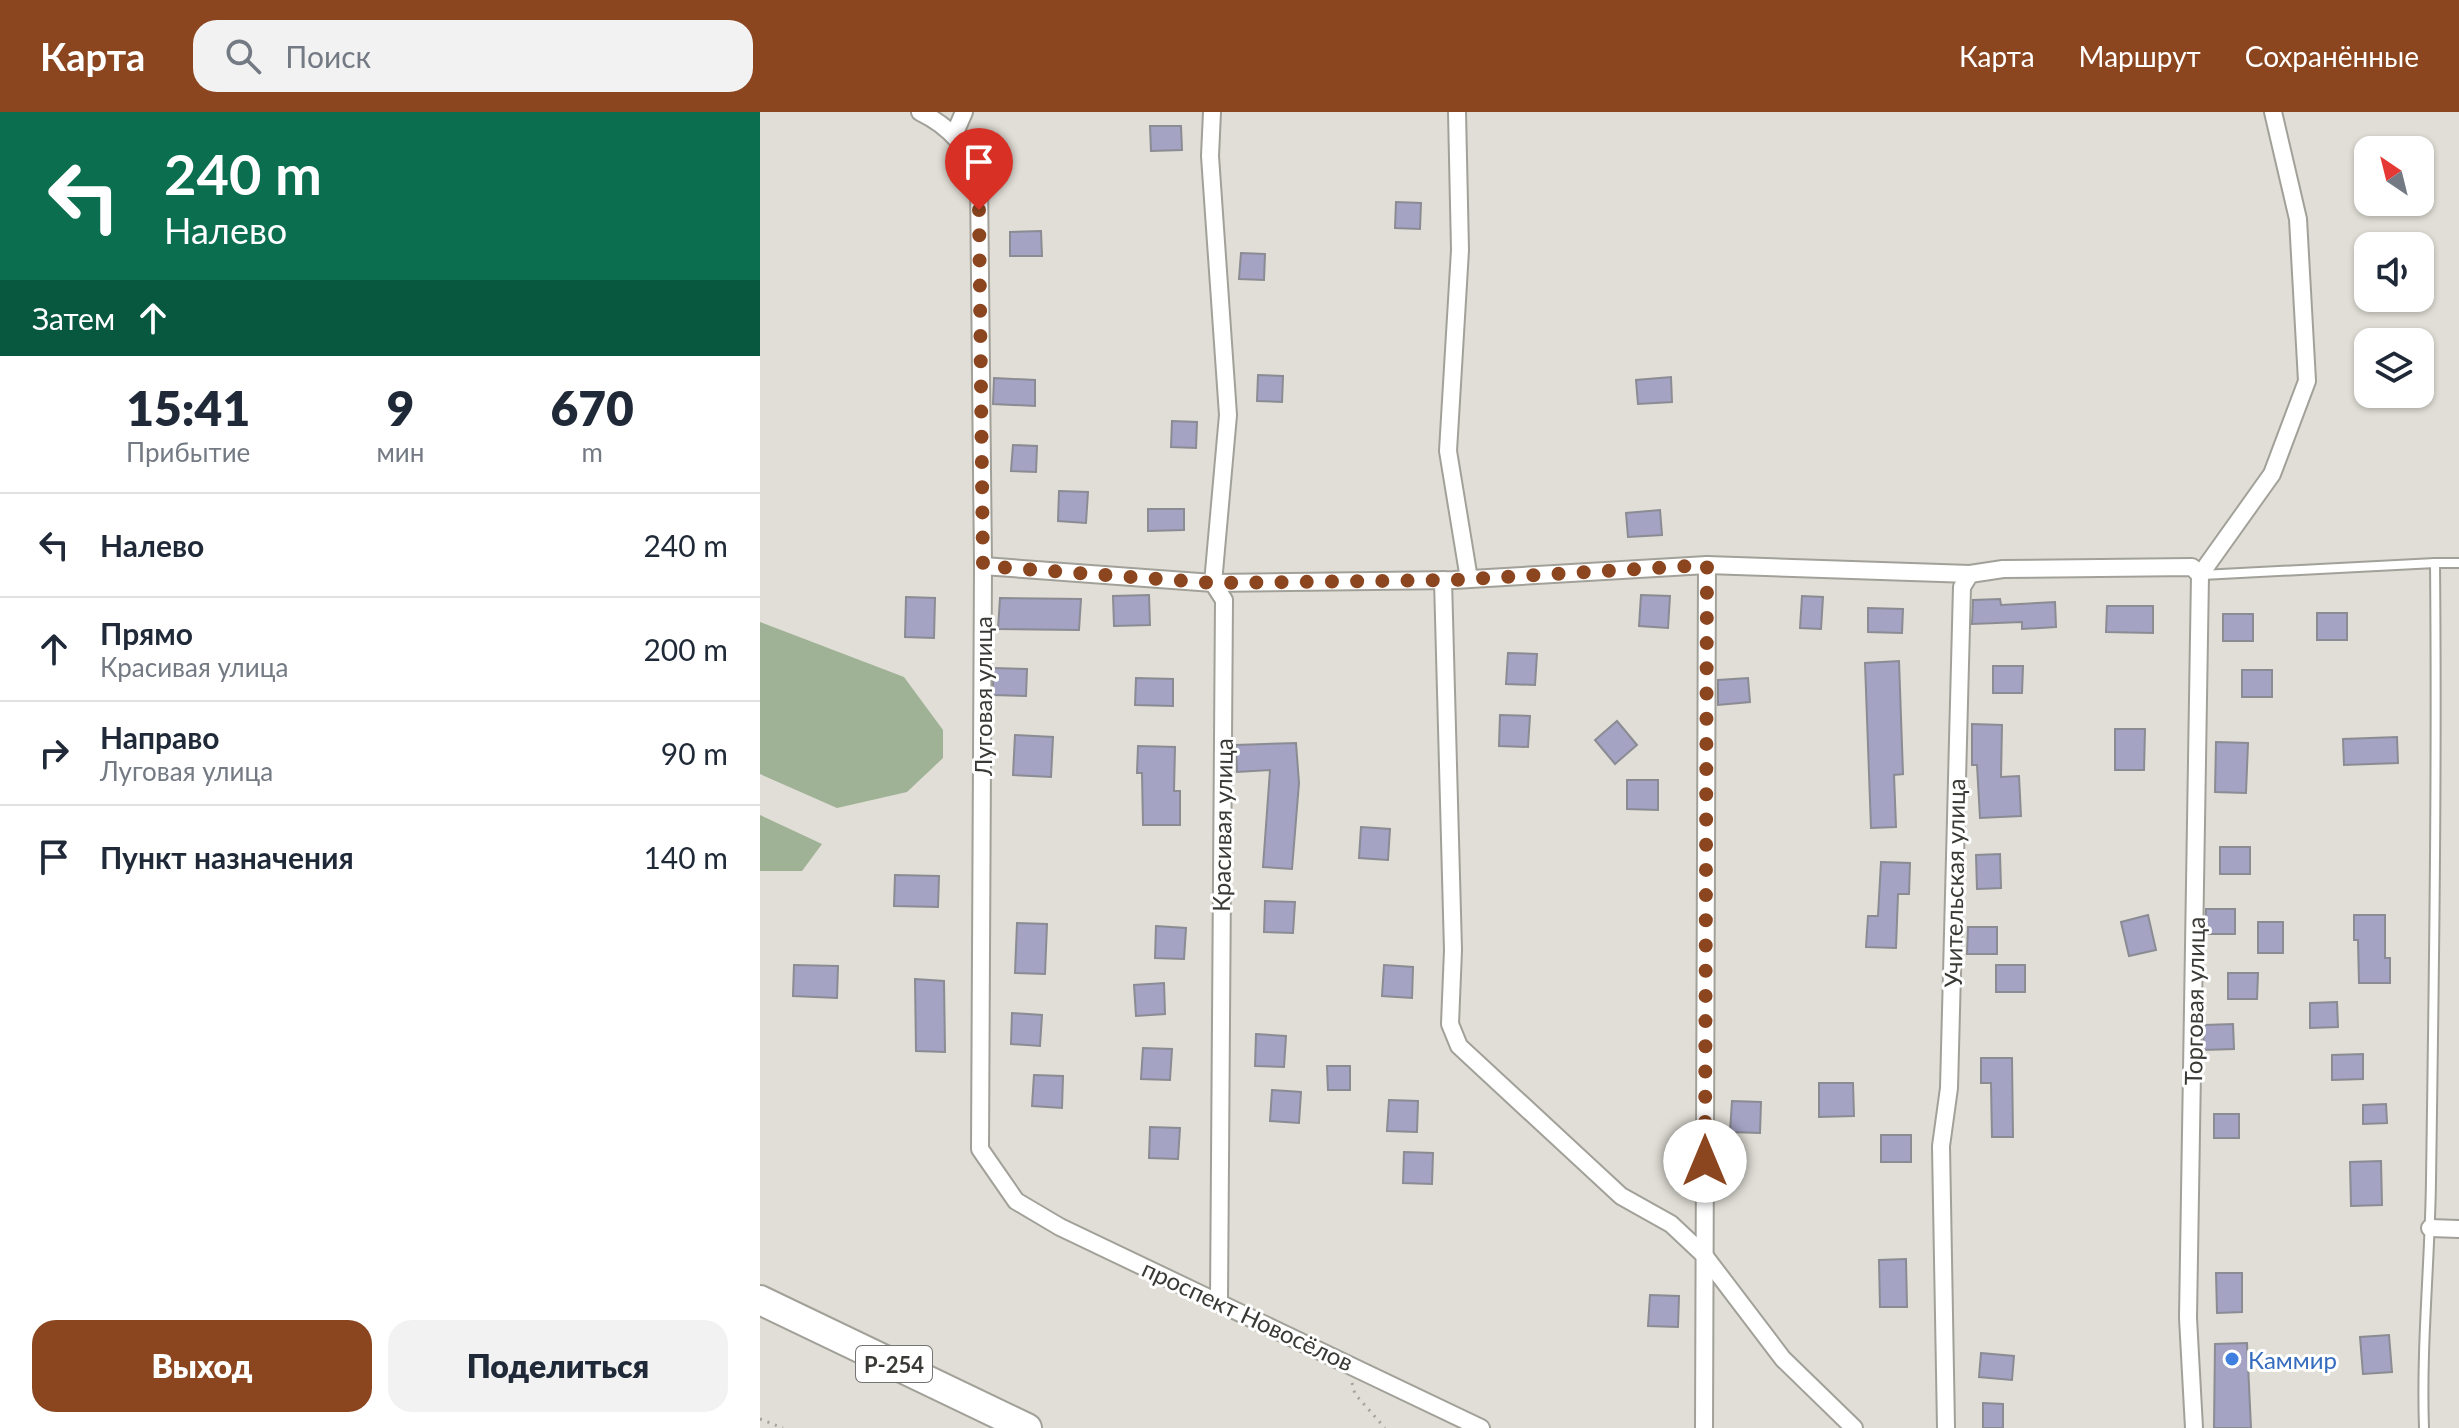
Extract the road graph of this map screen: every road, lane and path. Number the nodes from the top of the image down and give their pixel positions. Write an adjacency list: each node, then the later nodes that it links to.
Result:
1 (920, 112): 6 (street)
2 (964, 112): 6 (street)
3 (1212, 112): 15 (street)
4 (1457, 112): 13 (street)
5 (2273, 112): 12 (street)
6 (954, 135): 10 (street, Луговая улица)
7 (2435, 563): 8 (lane); 12 (lane); 17 (lane)
8 (2459, 563)
9 (1707, 565): 11 (street); 13 (street); 19 (street)
10 (983, 566): 15 (street); 16 (street, Луговая улица)
11 (1970, 574): 12 (street); 30 (street, Учительская улица)
12 (2200, 575): 31 (street, Торговая улица)
13 (1469, 579): 14 (street)
14 (1443, 580): 15 (street); 19 (street)
15 (1213, 583): 21 (street, Красивая улица)
16 (1016, 1201): 21 (street, проспект Новосёлов)
17 (2430, 1228): 18 (street); 32 (lane)
18 (2459, 1229)
19 (1704, 1255): 28 (street); 29 (street)
20 (760, 1300): 25 (highway, Р-254)
21 (1219, 1301): 22 (street, проспект Новосёлов)
22 (1345, 1361): 26 (path); 27 (street, проспект Новосёлов)
23 (760, 1419): 24 (path)
24 (783, 1428)
25 (1027, 1428)
26 (1385, 1428)
27 (1481, 1428)
28 (1704, 1428)
29 (1854, 1428)
30 (1946, 1428)
31 (2194, 1428)
32 (2424, 1428)

